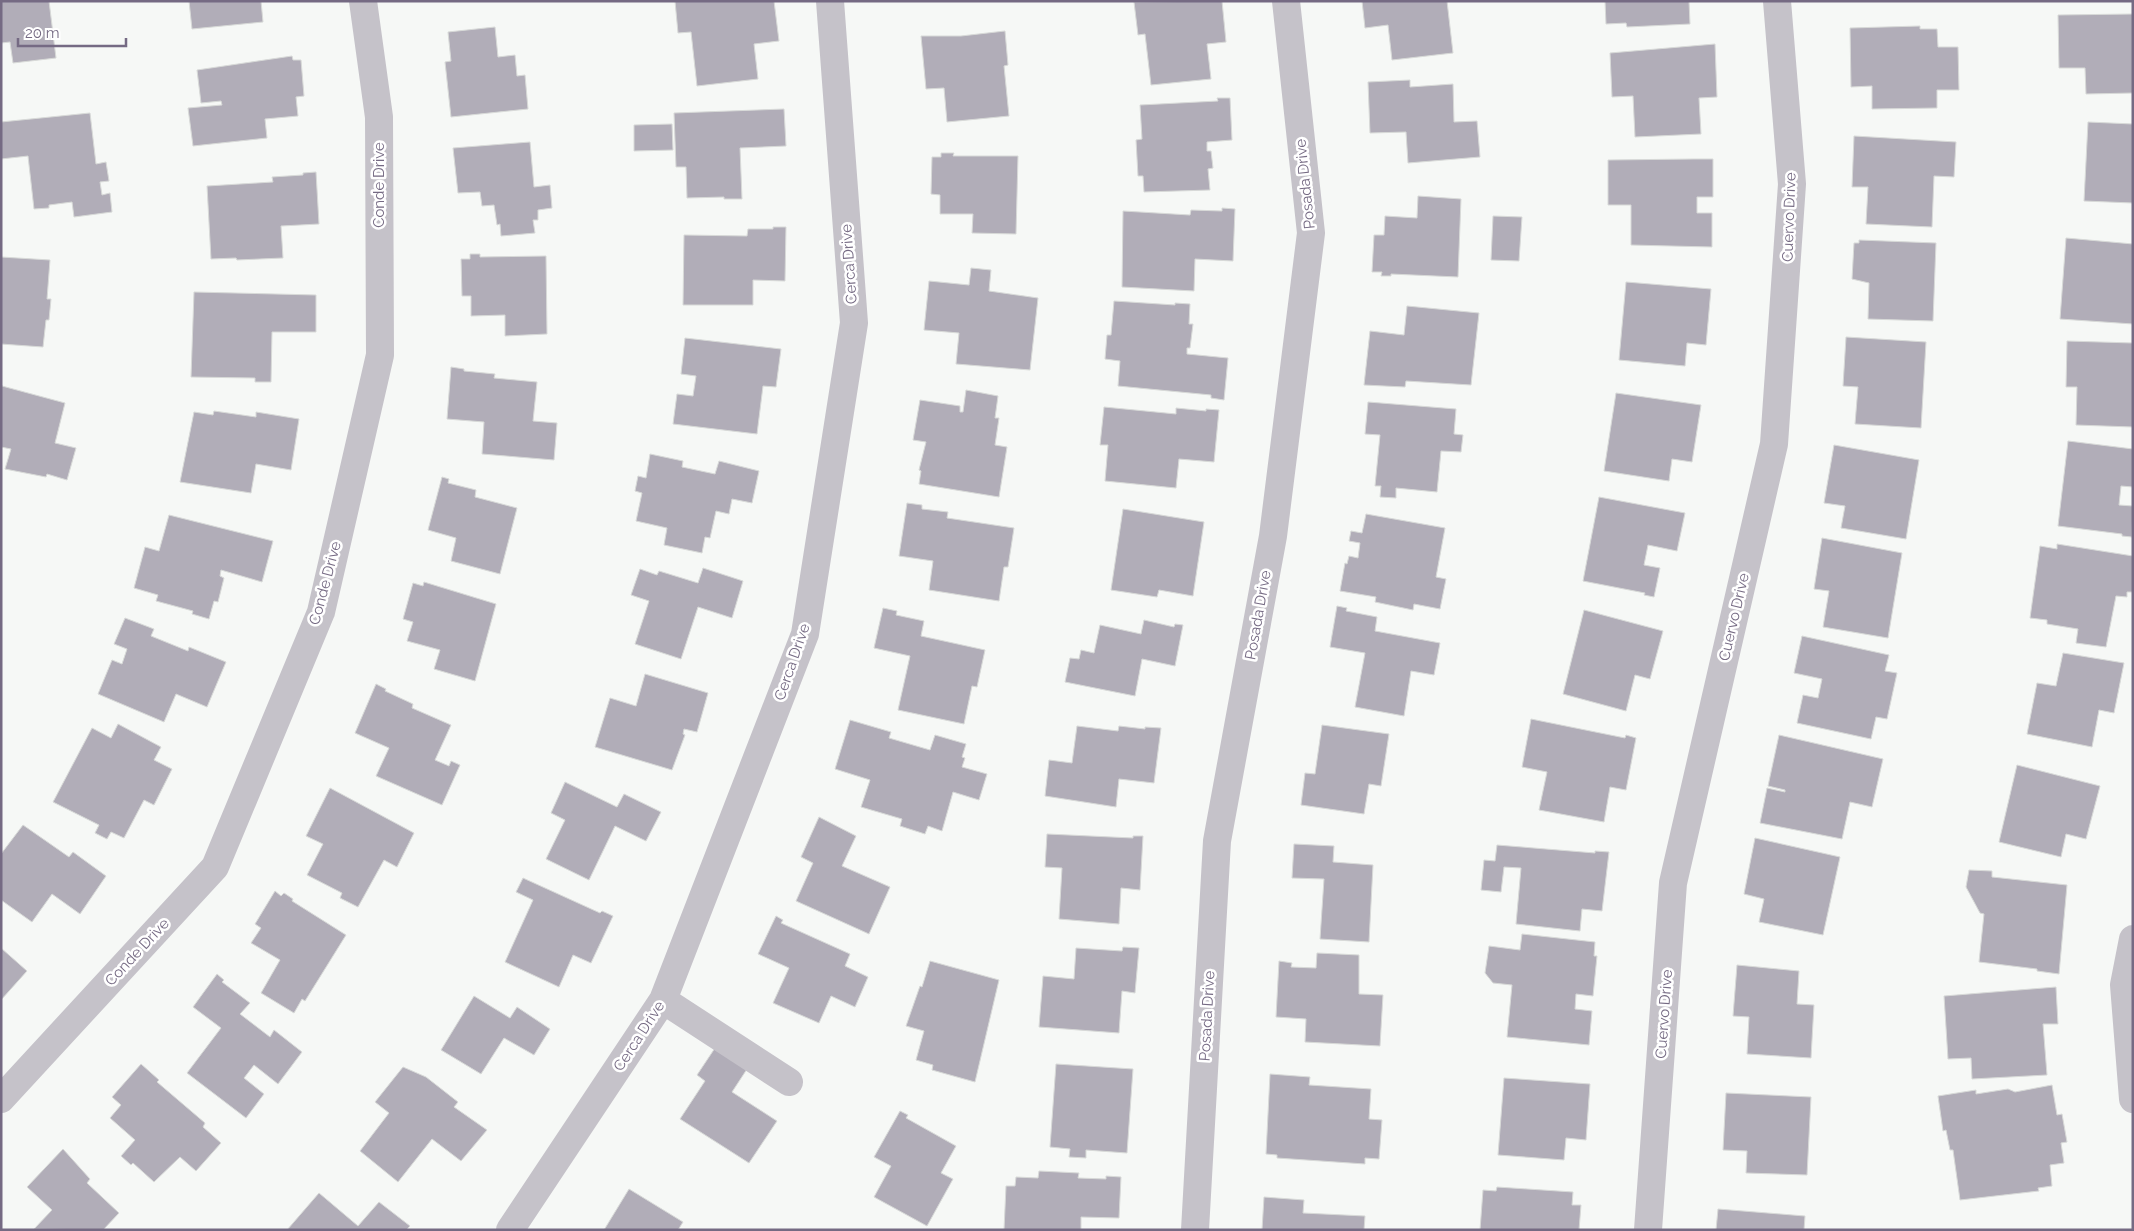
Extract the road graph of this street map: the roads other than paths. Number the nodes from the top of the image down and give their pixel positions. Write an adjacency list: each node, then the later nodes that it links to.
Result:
1 (363, 1): 8 (street, Conde Drive)
2 (830, 1): 6 (street, Cerca Drive)
3 (1286, 1): 11 (street, Posada Drive)
4 (1777, 1): 12 (street, Cuervo Drive)
5 (2133, 939): 9 (street)
6 (663, 1000): 7 (street); 10 (street, Cerca Drive)
7 (789, 1082)
8 (1, 1099)
9 (2133, 1099)
10 (510, 1230)
11 (1195, 1230)
12 (1648, 1230)

